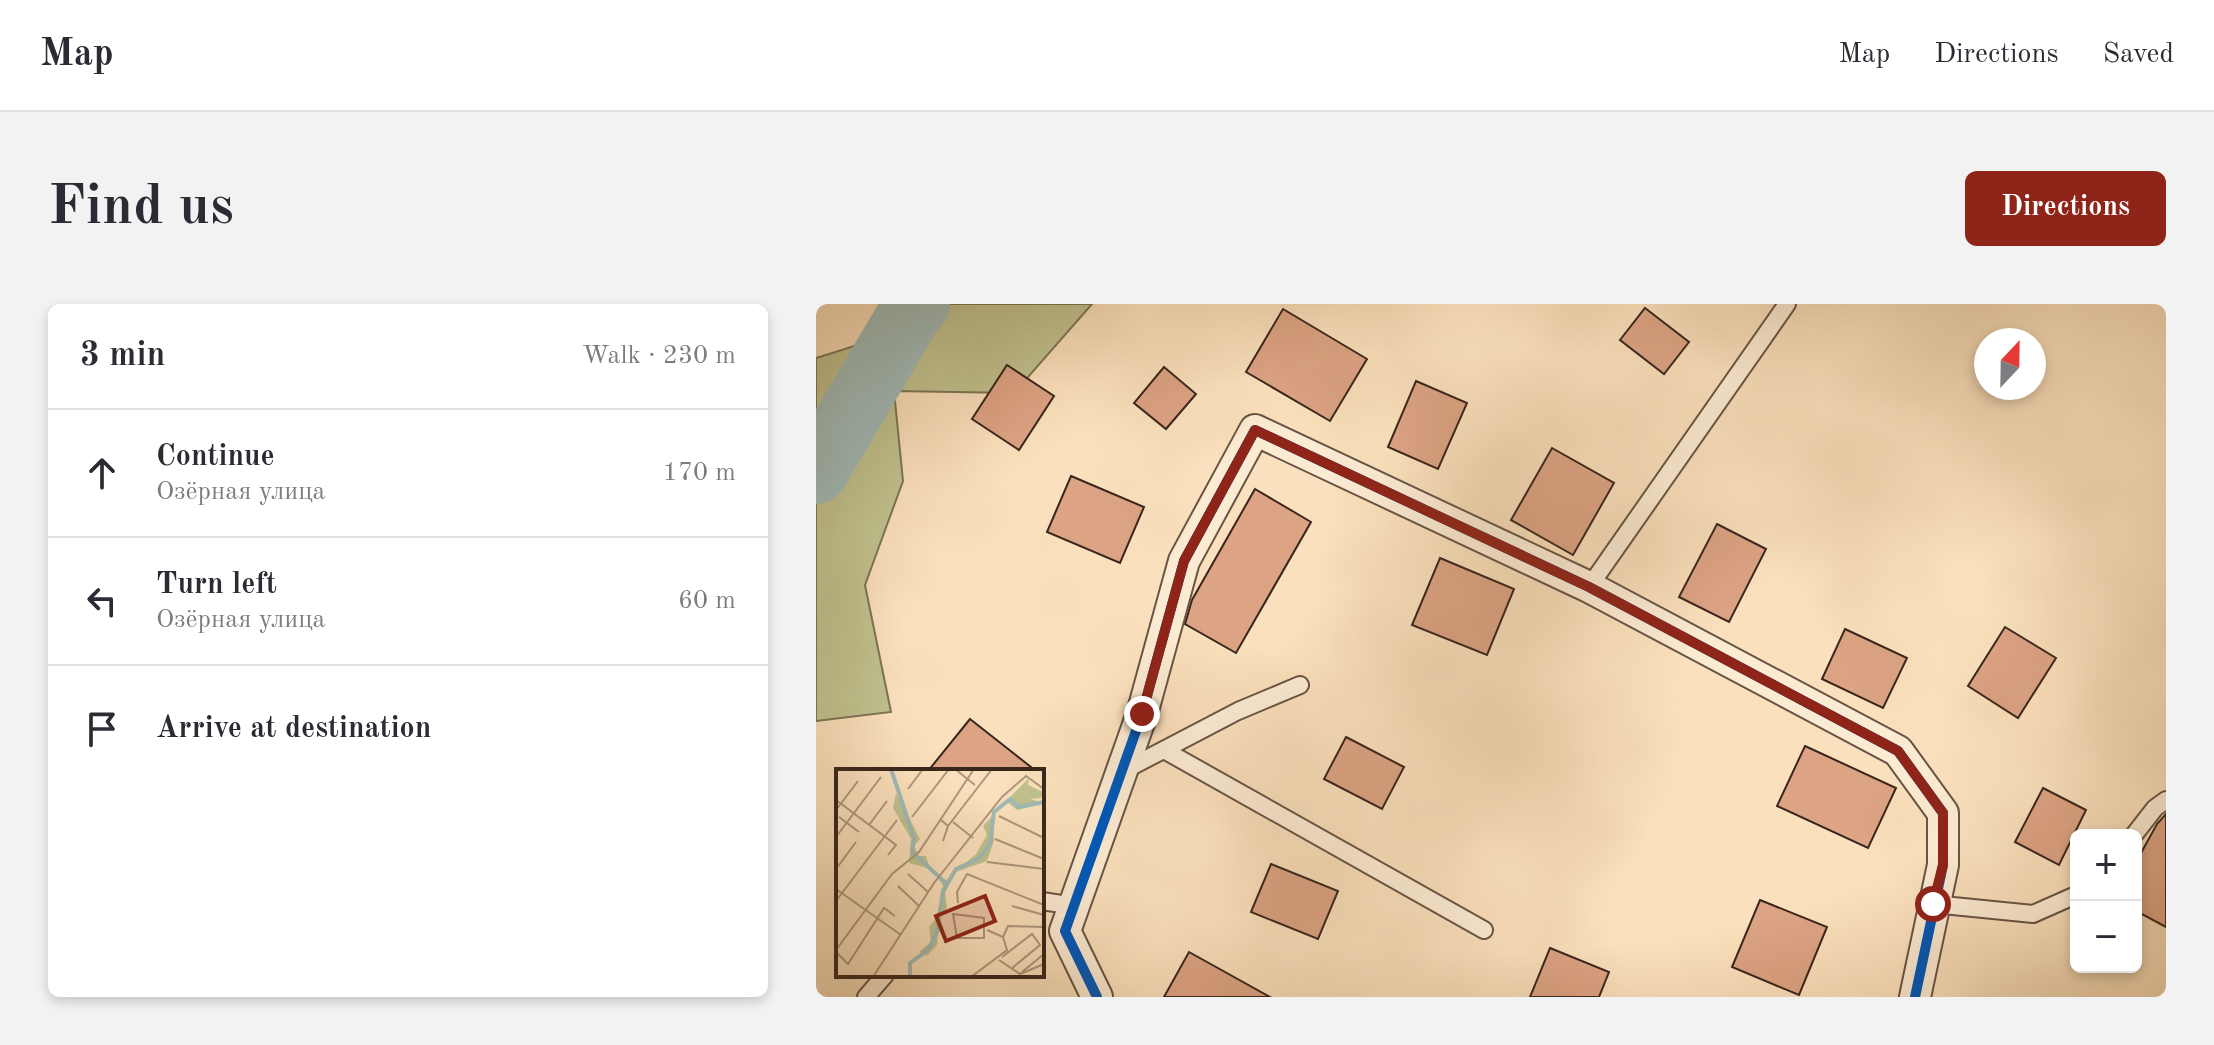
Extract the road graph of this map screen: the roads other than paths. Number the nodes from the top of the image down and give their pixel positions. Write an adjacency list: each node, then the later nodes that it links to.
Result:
1 (1787, 304): 2 (lane)
2 (1589, 587): 5 (street); 10 (street)
3 (1300, 685): 4 (lane)
4 (1164, 750): 5 (lane); 12 (lane)
5 (1122, 772): 11 (street)
6 (2166, 800): 7 (lane)
7 (2139, 829)
8 (2070, 898): 10 (lane)
9 (1044, 901): 11 (lane)
10 (1933, 904): 16 (street)
11 (1074, 906): 15 (street)
12 (1484, 930)
13 (883, 977): 14 (lane)
14 (866, 997)
15 (1097, 997)
16 (1915, 997)

